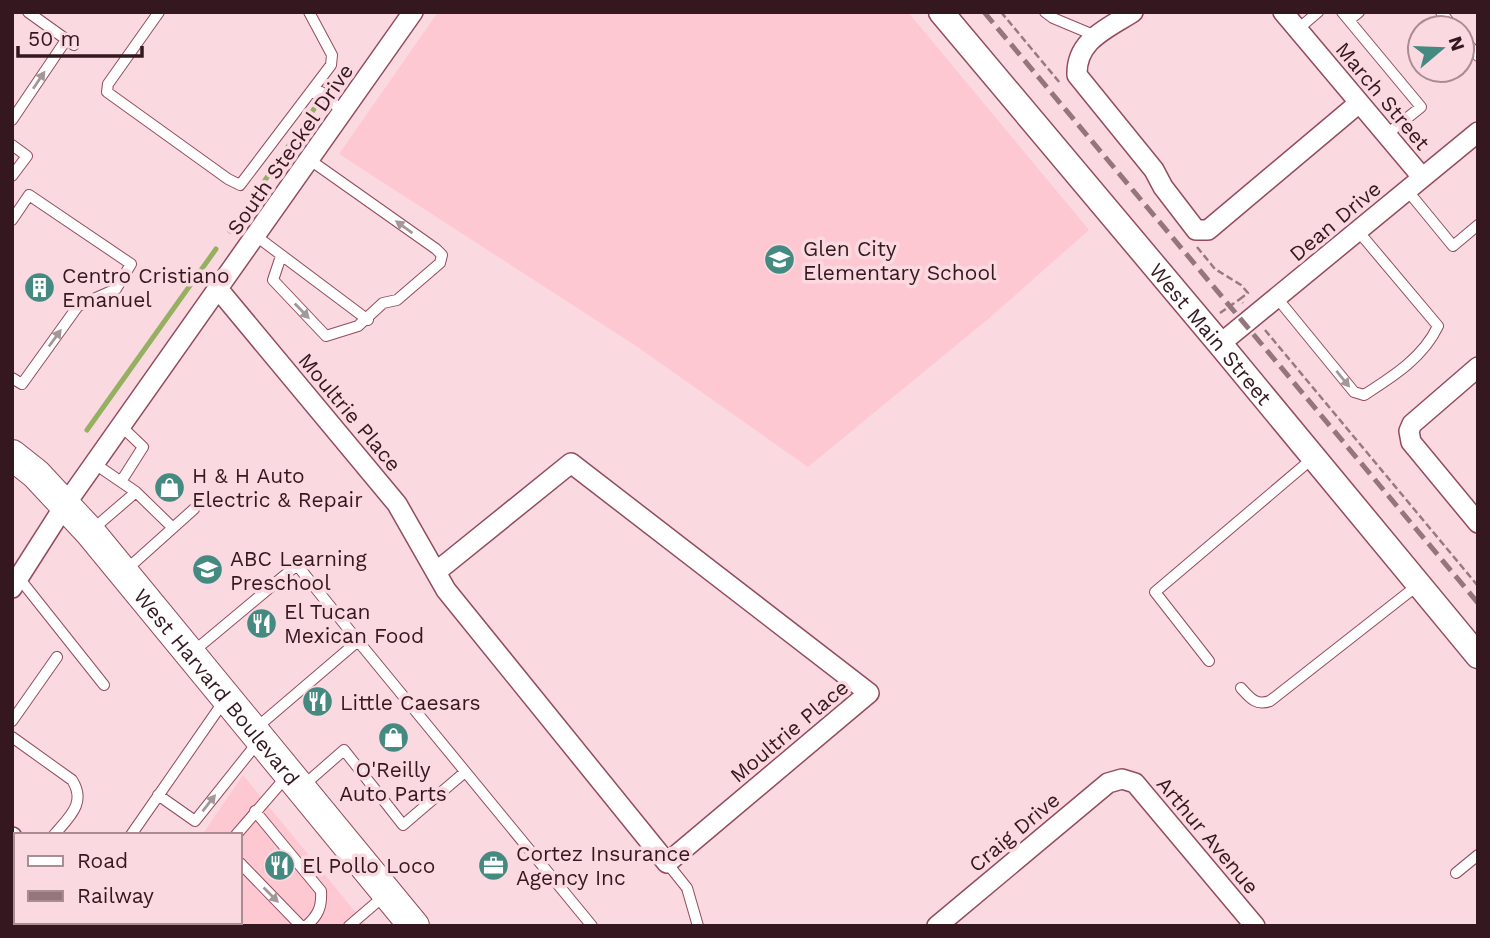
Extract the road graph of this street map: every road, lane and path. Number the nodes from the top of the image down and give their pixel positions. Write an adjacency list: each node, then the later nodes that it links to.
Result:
1 (28, 12): 19 (lane, one-way to 1)
2 (159, 12): 16 (lane)
3 (309, 12): 16 (lane)
4 (941, 12): 36 (street, West Main Street)
5 (1001, 12): 15 (path)
6 (1045, 12): 14 (lane)
7 (1133, 12): 14 (street)
8 (1283, 12): 13 (street, March Street)
9 (1318, 12): 13 (lane)
10 (1359, 12): 12 (lane)
11 (411, 13): 18 (street, South Steckel Drive)
12 (1346, 16): 21 (lane)
13 (1297, 30): 17 (street, March Street)
14 (1097, 36): 17 (street)
15 (1063, 87)
16 (314, 92): 18 (lane)
17 (1359, 103): 21 (street, March Street)
18 (338, 107): 23 (street, South Steckel Drive)
19 (12, 120)
20 (1478, 132): 25 (street, Dean Drive)
21 (1386, 135): 25 (street, March Street)
22 (12, 145): 24 (lane)
23 (310, 160): 29 (street, South Steckel Drive); 35 (lane, one-way to 23)
24 (12, 176)
25 (1415, 184): 27 (lane); 28 (street, Dean Drive)
26 (12, 220): 38 (lane, one-way to 26)
27 (1478, 225)
28 (1358, 231): 33 (street, Dean Drive); 33 (lane, one-way to 28)
29 (256, 236): 31 (lane); 32 (street, South Steckel Drive)
30 (1197, 247): 34 (path)
31 (281, 256): 35 (lane); 35 (lane, one-way to 35)
32 (219, 290): 39 (street, South Steckel Drive); 51 (street, Moultrie Place)
33 (1277, 298): 34 (street, Dean Drive)
34 (1254, 317): 36 (street, Dean Drive); 54 (path)
35 (368, 320)
36 (1220, 344): 41 (street, West Main Street)
37 (1478, 367): 47 (street)
38 (12, 378)
39 (121, 426): 42 (street, South Steckel Drive); 43 (lane)
40 (12, 455): 45 (main road, West Harvard Boulevard)
41 (1313, 458): 53 (street, West Main Street); 59 (lane)
42 (94, 464): 43 (lane); 45 (street, South Steckel Drive)
43 (122, 480): 44 (lane)
44 (136, 492): 48 (lane); 49 (lane)
45 (65, 505): 49 (main road, West Harvard Boulevard); 52 (street, South Steckel Drive)
46 (194, 509): 48 (lane)
47 (1478, 523)
48 (173, 528): 50 (lane)
49 (90, 532): 50 (main road, West Harvard Boulevard)
50 (123, 572): 56 (main road, West Harvard Boulevard)
51 (436, 572): 75 (street, Moultrie Place); 75 (street, Moultrie Place)
52 (16, 583): 60 (lane)
53 (1418, 585): 57 (street, West Main Street); 61 (lane)
54 (1478, 586)
55 (358, 641): 56 (lane); 64 (lane); 66 (lane)
56 (191, 653): 62 (main road, West Harvard Boulevard)
57 (1478, 656)
58 (57, 657): 63 (lane)
59 (1209, 661)
60 (104, 685)
61 (1241, 688)
62 (226, 698): 64 (main road, West Harvard Boulevard); 69 (lane)
63 (12, 721)
64 (257, 734): 68 (main road, West Harvard Boulevard); 69 (lane, one-way to 64)
65 (12, 737): 71 (lane)
66 (465, 772): 68 (lane); 82 (lane)
67 (1122, 779): 84 (street, Craig Drive); 85 (street, Arthur Avenue)
68 (295, 781): 70 (lane); 78 (main road, West Harvard Boulevard)
69 (158, 795): 72 (lane)
70 (255, 811): 73 (lane); 79 (lane)
71 (56, 833)
72 (132, 833)
73 (238, 833)
74 (1478, 855): 77 (lane)
75 (667, 863): 83 (lane)
76 (242, 865): 79 (lane, one-way to 79)
77 (1456, 873)
78 (387, 894): 80 (lane); 81 (main road, West Harvard Boulevard)
79 (304, 926)
80 (349, 926)
81 (414, 926)
82 (592, 926)
83 (698, 926)
84 (937, 926)
85 (1255, 926)

